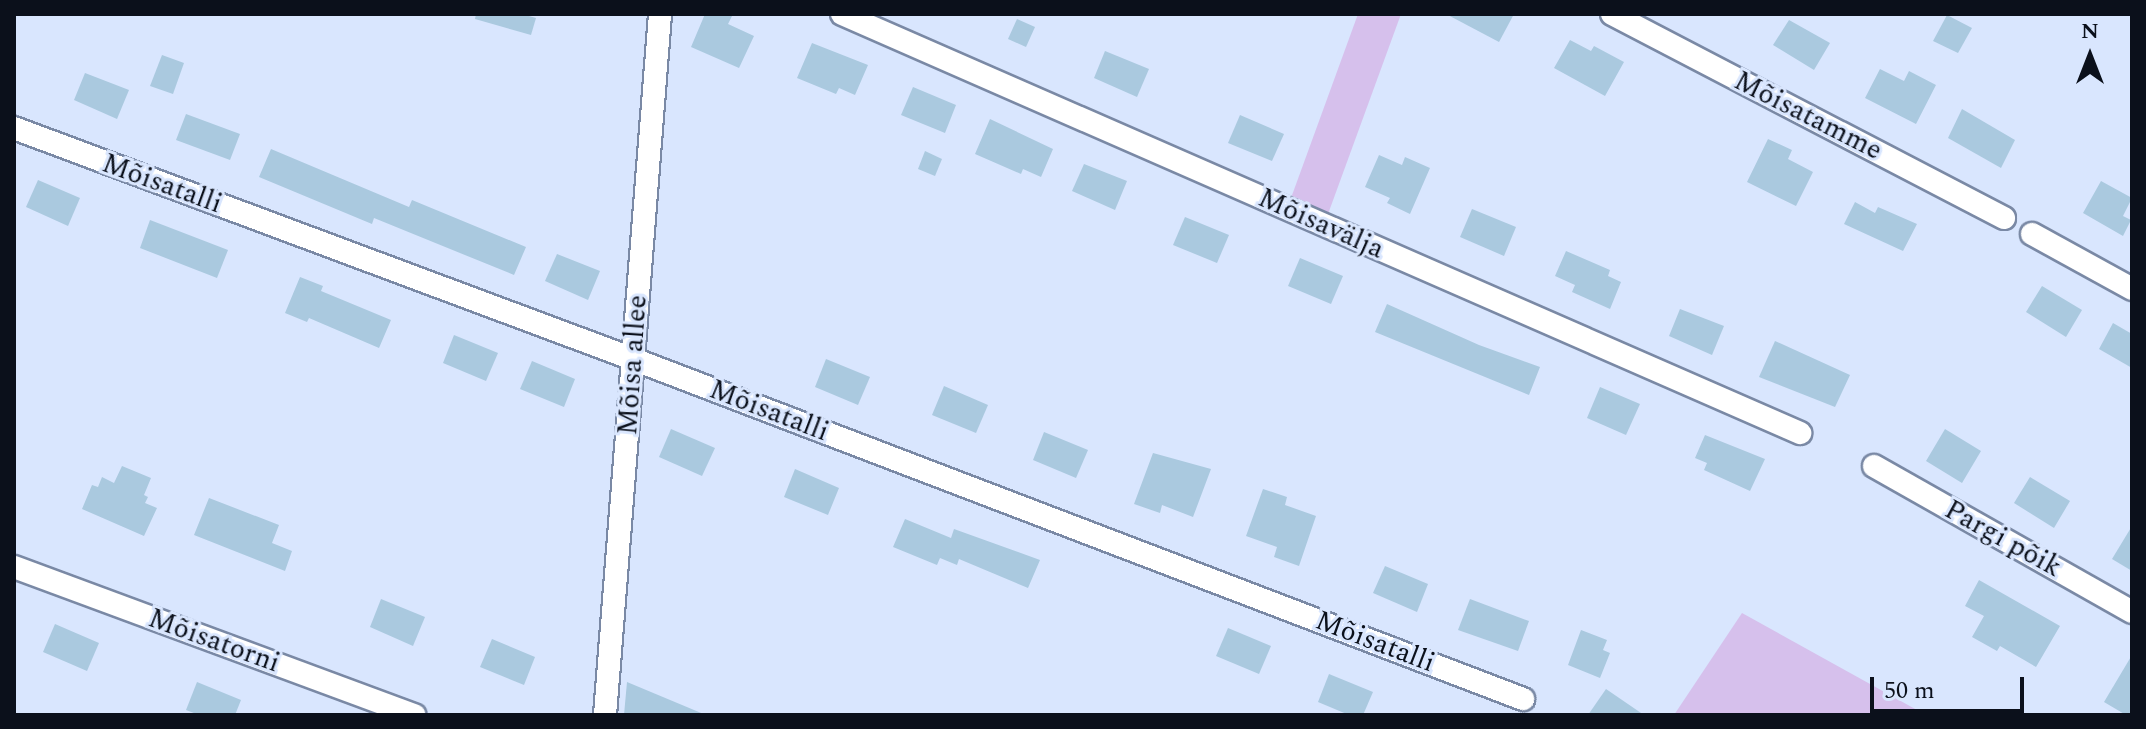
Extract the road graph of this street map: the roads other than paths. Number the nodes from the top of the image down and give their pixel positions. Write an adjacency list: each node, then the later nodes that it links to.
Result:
1 (660, 14): 8 (street, Mõisa allee)
2 (842, 14): 9 (street, Mõisavälja)
3 (1612, 14): 5 (street, Mõisatamme)
4 (14, 128): 8 (street, Mõisatalli)
5 (2004, 218)
6 (2032, 234): 7 (street)
7 (2132, 289)
8 (633, 359): 13 (street, Mõisatalli); 15 (street, Mõisa allee)
9 (1800, 433)
10 (1874, 466): 12 (street, Pargi põik)
11 (14, 567): 14 (street, Mõisatorni)
12 (2132, 612)
13 (1523, 699)
14 (414, 715)
15 (605, 715)

